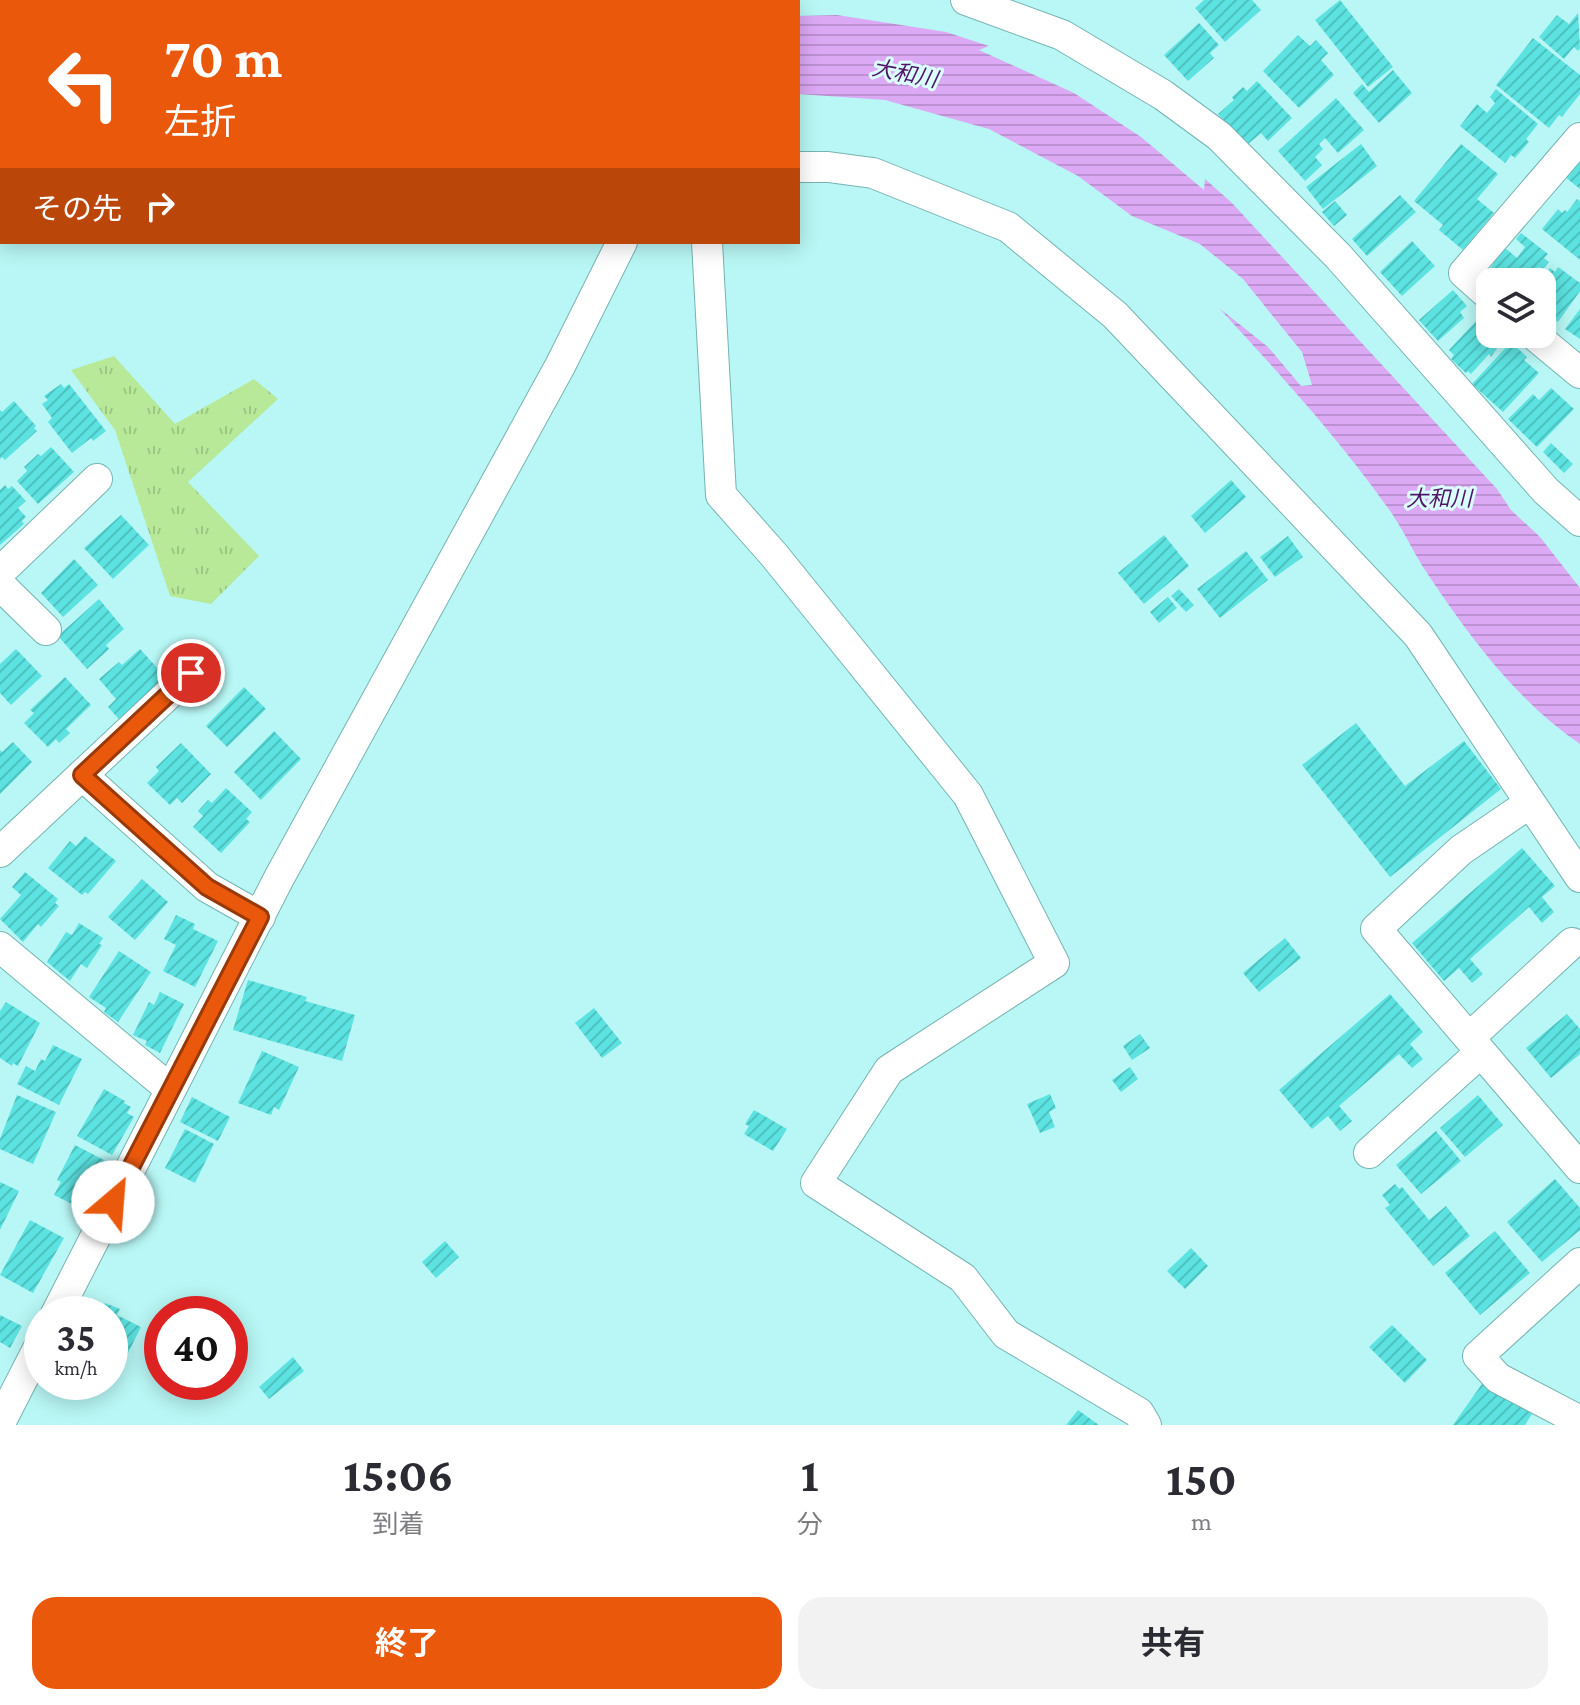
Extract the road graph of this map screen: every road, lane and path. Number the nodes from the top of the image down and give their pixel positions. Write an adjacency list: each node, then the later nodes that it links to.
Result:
1 (966, 0): 10 (street)
2 (1580, 138): 6 (street)
3 (800, 167): 16 (street)
4 (621, 244): 19 (street)
5 (707, 244): 31 (street)
6 (1476, 284)
7 (1550, 348): 8 (street)
8 (1580, 373)
9 (97, 479): 11 (street)
10 (1580, 521)
11 (0, 572)
12 (0, 585): 13 (street)
13 (46, 630)
14 (191, 673): 15 (street)
15 (82, 775): 17 (street); 19 (street)
16 (1530, 803): 18 (street); 22 (street)
17 (3, 842)
18 (1580, 877)
19 (260, 917): 23 (street)
20 (1572, 943): 22 (street)
21 (0, 947): 23 (street)
22 (1475, 1045): 24 (street); 25 (street)
23 (170, 1089): 27 (street)
24 (1369, 1153)
25 (1580, 1168)
26 (1580, 1263): 29 (street)
27 (65, 1296)
28 (24, 1376): 30 (street)
29 (1580, 1421)
30 (0, 1423)
31 (1146, 1425)

